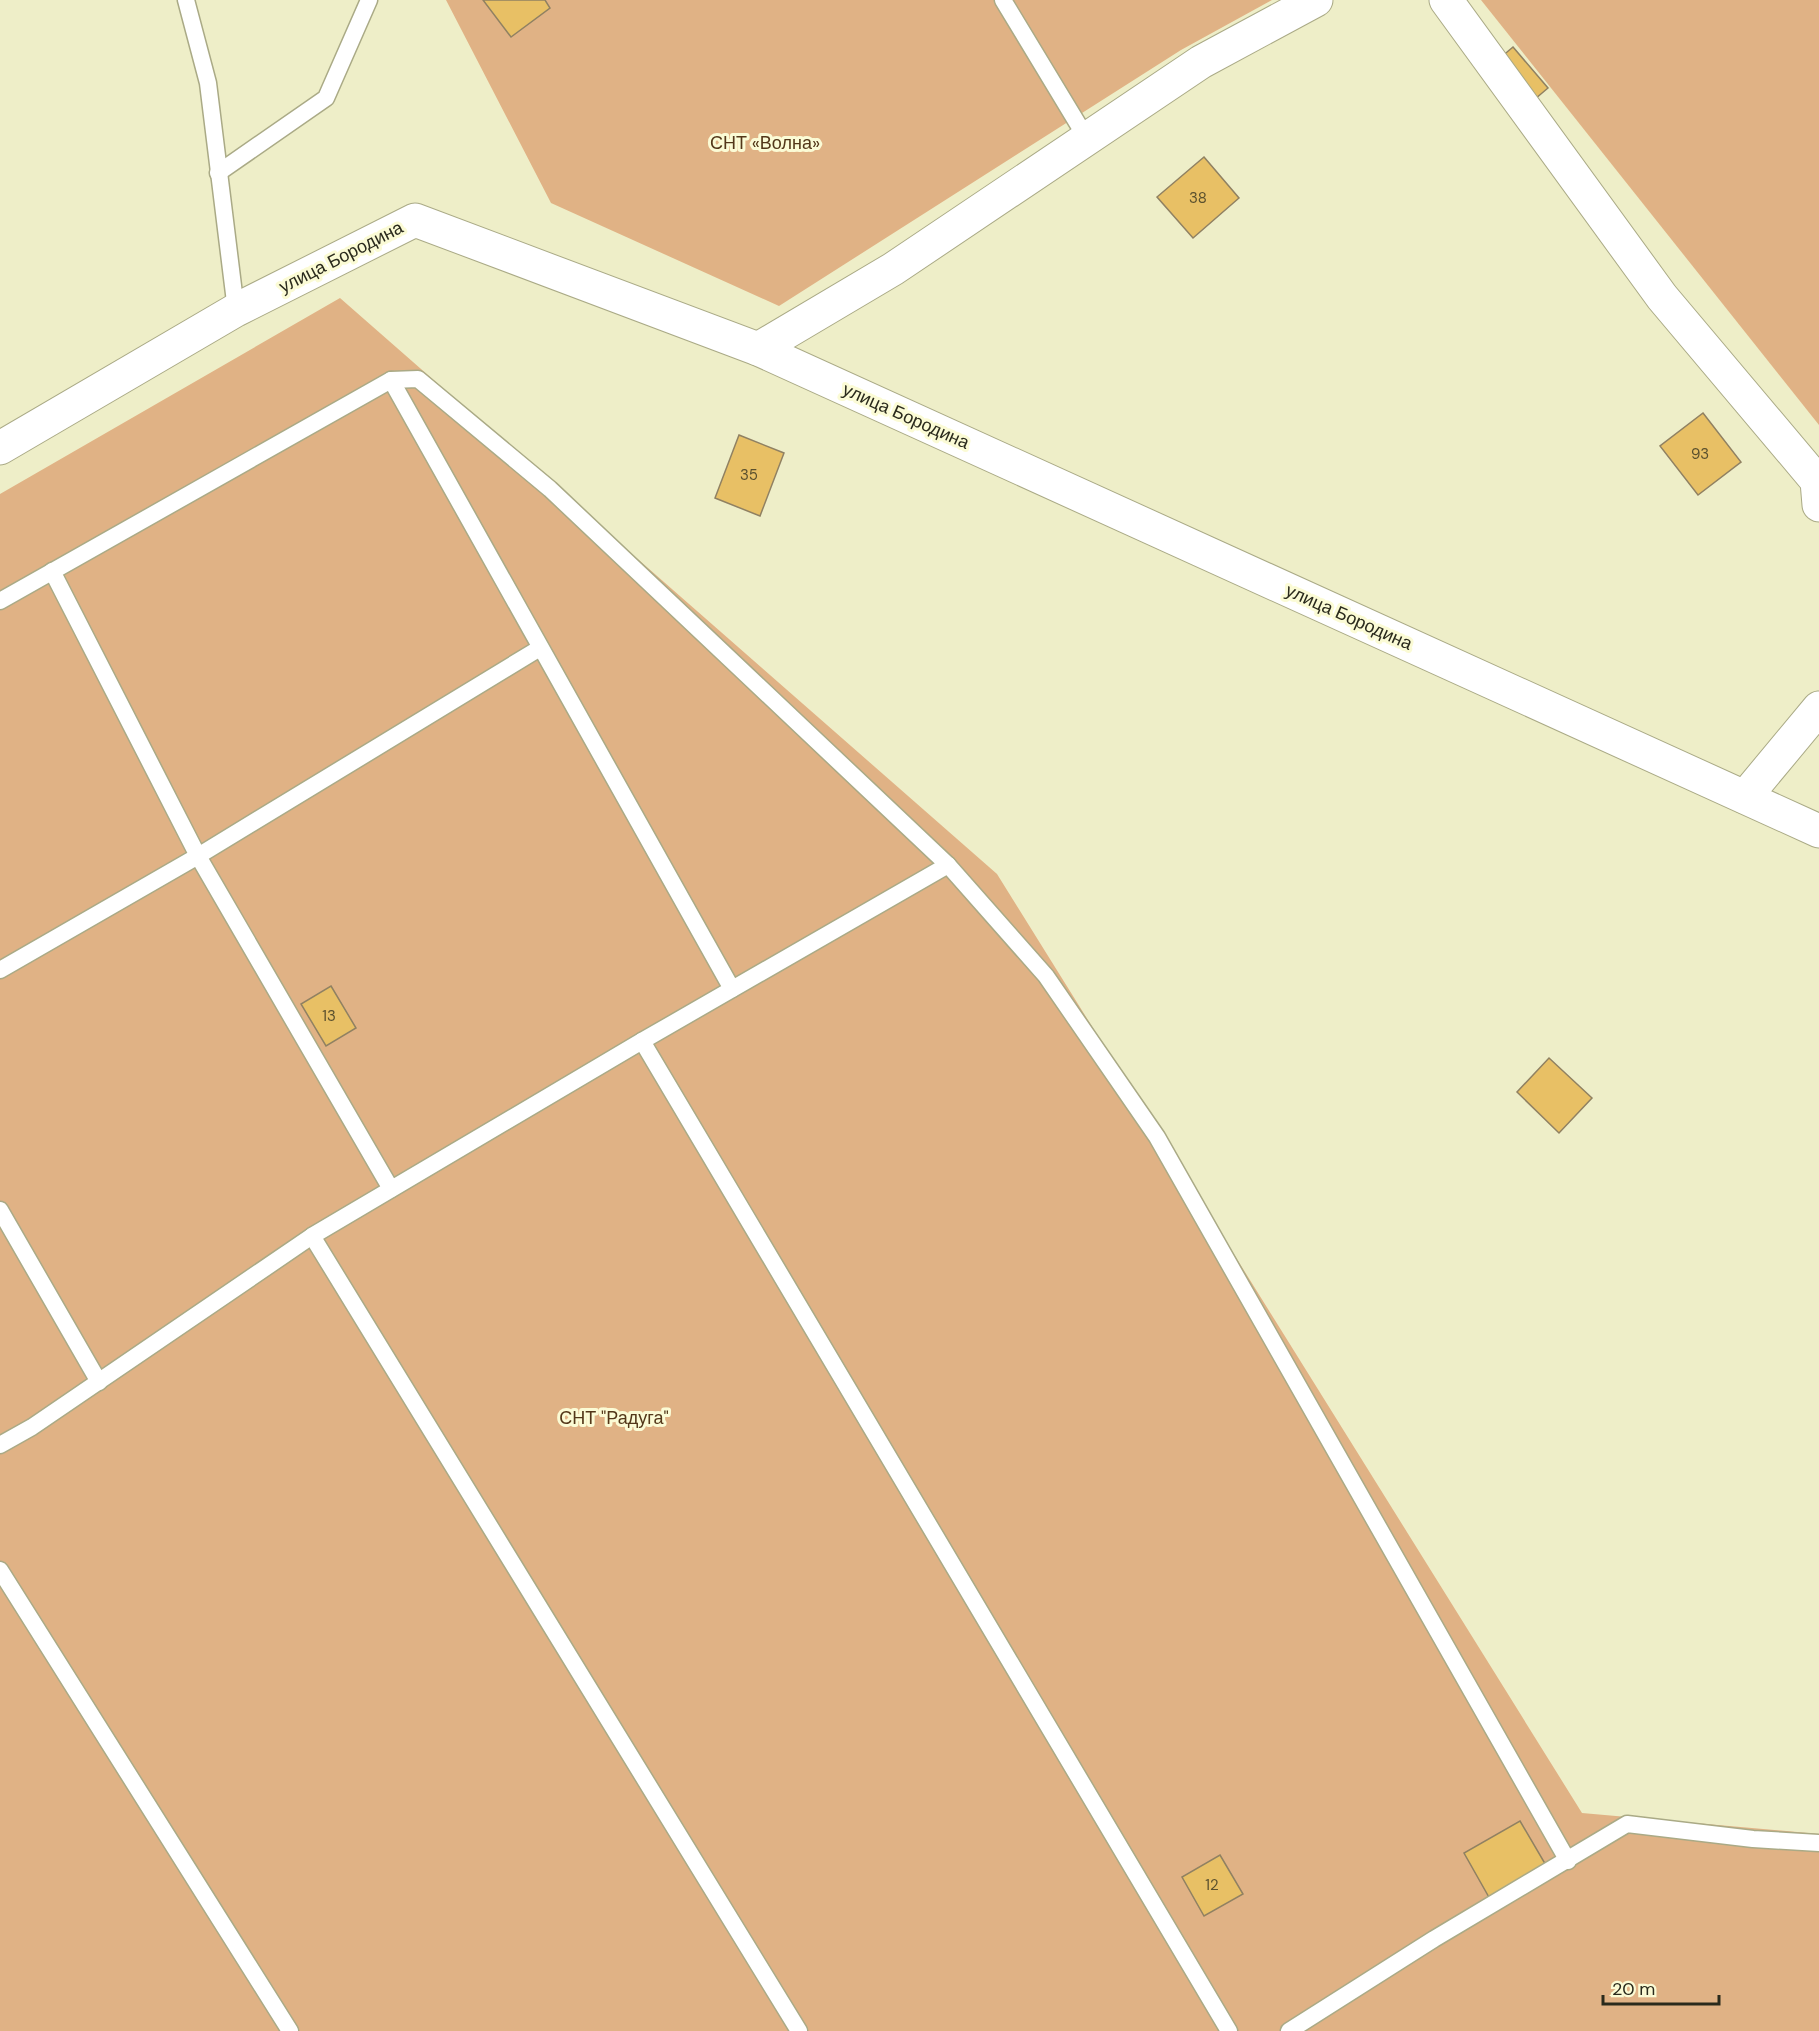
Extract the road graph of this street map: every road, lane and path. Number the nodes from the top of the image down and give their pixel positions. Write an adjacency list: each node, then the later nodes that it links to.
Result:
1 (186, 0): 7 (lane)
2 (369, 0): 7 (lane)
3 (1003, 0): 6 (lane)
4 (1446, 0): 12 (main road)
5 (1307, 2): 6 (main road)
6 (1086, 139): 9 (main road)
7 (218, 173): 8 (lane)
8 (236, 310): 9 (main road, улица Бородина); 11 (main road, улица Бородина)
9 (758, 348): 17 (main road, улица Бородина)
10 (391, 380): 13 (lane); 15 (lane); 20 (lane)
11 (0, 448)
12 (1819, 505)
13 (52, 571): 14 (lane); 19 (lane)
14 (0, 601)
15 (540, 648): 19 (lane); 22 (lane)
16 (1819, 708): 17 (main road)
17 (1745, 797): 18 (main road, улица Бородина)
18 (1819, 831)
19 (198, 856): 21 (lane); 24 (lane)
20 (948, 865): 22 (lane); 31 (lane)
21 (0, 970)
22 (732, 989): 23 (lane)
23 (642, 1041): 24 (lane); 34 (lane)
24 (392, 1189): 26 (lane)
25 (0, 1210): 27 (lane)
26 (312, 1236): 27 (lane); 33 (lane)
27 (99, 1382): 28 (lane)
28 (0, 1444)
29 (0, 1570): 32 (lane)
30 (1819, 1843): 31 (lane)
31 (1568, 1861): 35 (lane)
32 (290, 2031)
33 (799, 2031)
34 (1229, 2031)
35 (1289, 2031)

